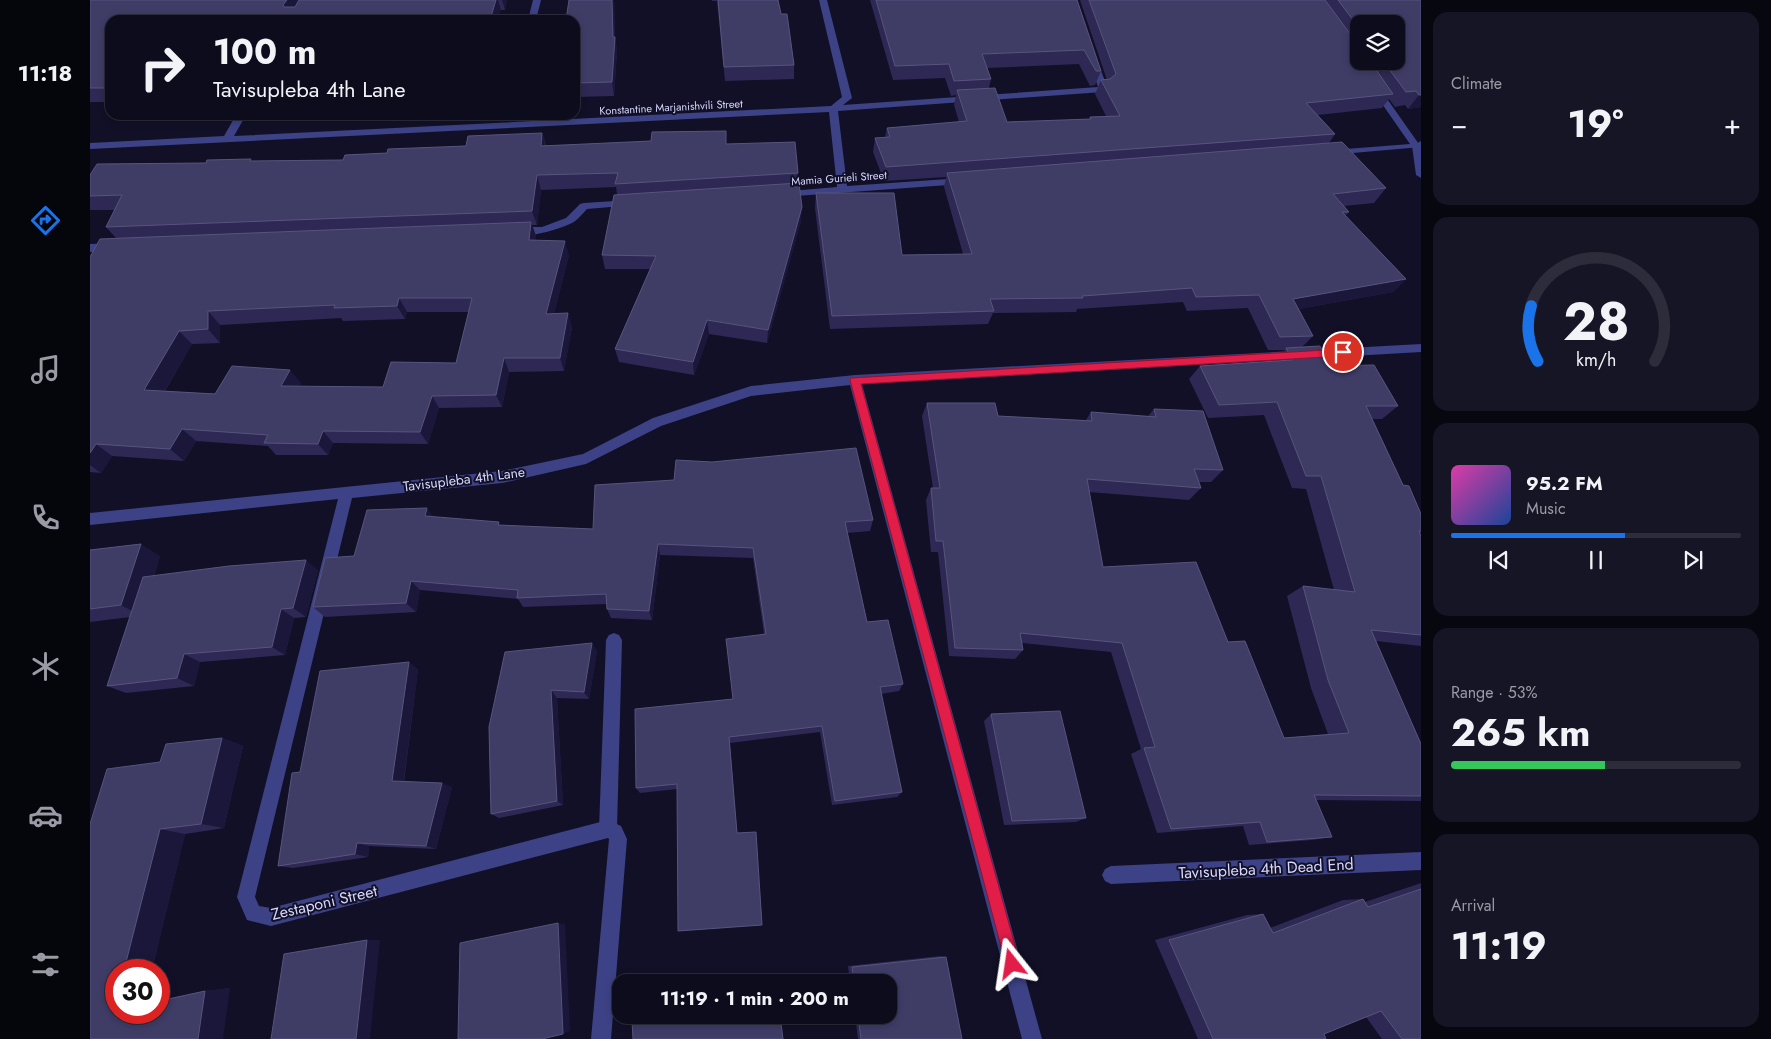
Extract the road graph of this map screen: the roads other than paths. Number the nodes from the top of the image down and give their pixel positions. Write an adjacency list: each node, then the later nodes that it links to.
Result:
1 (537, 0): 3 (street)
2 (823, 0): 6 (street)
3 (533, 15)
4 (1091, 54): 6 (street, Konstantine Marjanishvili Street)
5 (1370, 81): 11 (street)
6 (832, 109): 9 (street, Konstantine Marjanishvili Street); 16 (street)
7 (238, 120): 10 (street)
8 (505, 120): 9 (street)
9 (503, 127): 10 (street, Konstantine Marjanishvili Street)
10 (227, 139): 12 (street, Konstantine Marjanishvili Street)
11 (1419, 145): 13 (street); 14 (street)
12 (90, 146)
13 (1318, 154)
14 (1421, 175)
15 (971, 180): 16 (street, Mamia Gurieli Street)
16 (842, 190): 17 (street, Mamia Gurieli Street)
17 (772, 195)
18 (643, 202): 19 (street)
19 (504, 232)
20 (129, 246): 21 (street)
21 (90, 248)
22 (1421, 348): 23 (street, Tavisupleba 4th Lane)
23 (855, 380): 24 (street, Tavisupleba 4th Lane); 31 (street)
24 (347, 492): 25 (street, Tavisupleba 4th Lane); 27 (street, Zestaponi Street)
25 (90, 519)
26 (614, 640): 27 (street)
27 (608, 829): 30 (street)
28 (1421, 861): 29 (street, Tavisupleba 4th Dead End)
29 (1112, 875)
30 (601, 1039)
31 (1032, 1039)

